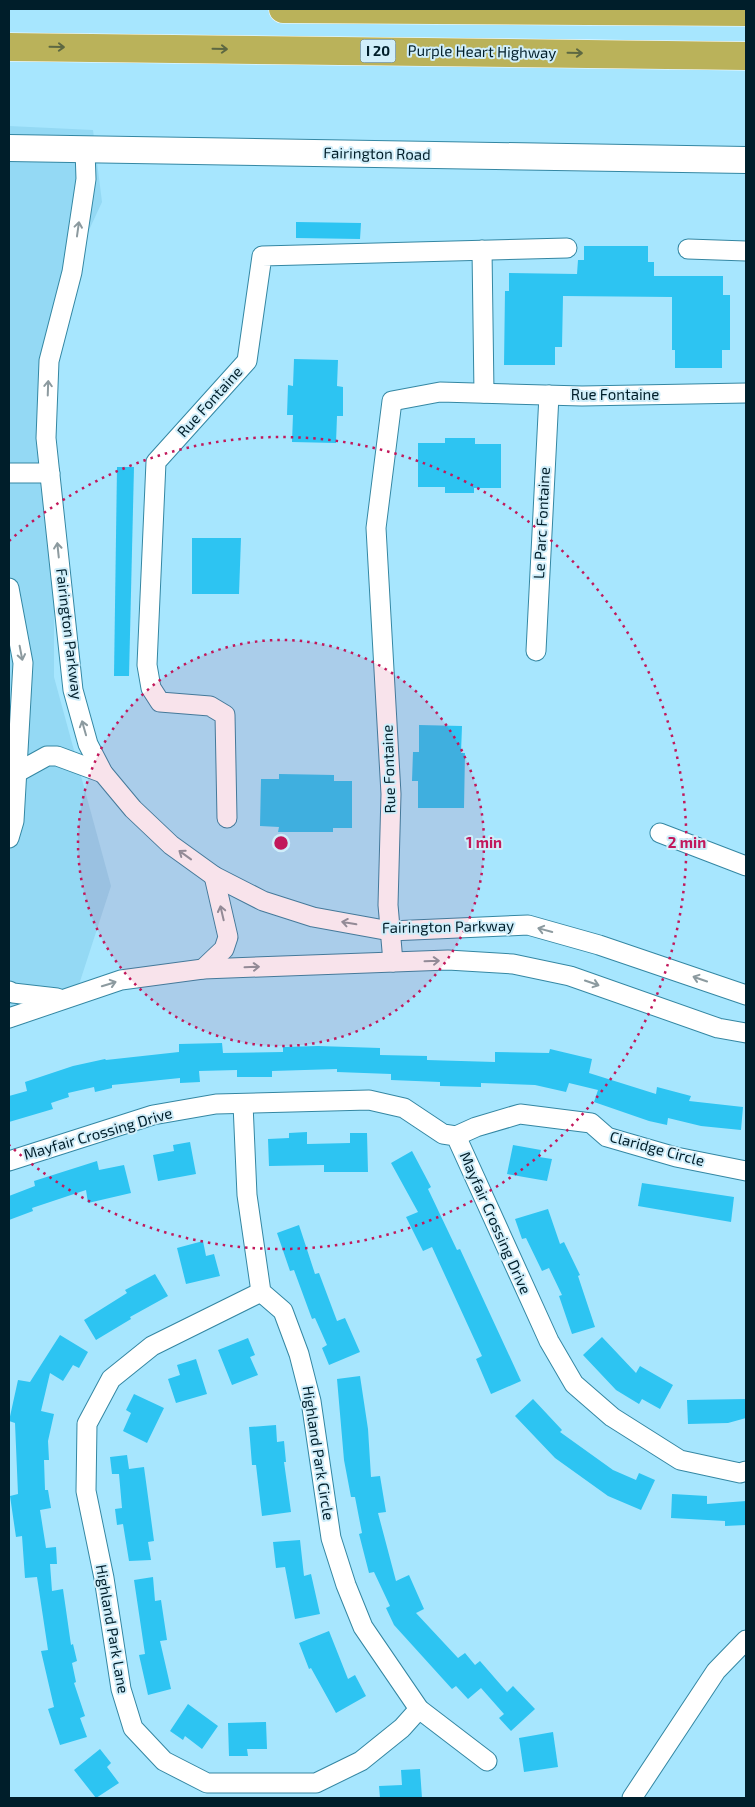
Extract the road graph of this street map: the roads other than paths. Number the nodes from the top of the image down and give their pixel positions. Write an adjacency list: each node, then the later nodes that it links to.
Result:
1 (283, 9): 2 (highway)
2 (746, 12)
3 (9, 47): 4 (highway, Purple Heart Highway / I 20, one-way to 4)
4 (746, 56)
5 (9, 148): 6 (street, Fairington Road)
6 (85, 150): 7 (street, Fairington Road); 16 (street, Fairington Parkway, one-way to 6)
7 (746, 160)
8 (567, 248): 10 (street)
9 (688, 249): 11 (street)
10 (482, 250): 12 (street); 21 (street, Rue Fontaine)
11 (746, 251)
12 (484, 393): 14 (street, Rue Fontaine); 26 (street, Rue Fontaine)
13 (746, 393): 14 (street, Rue Fontaine)
14 (549, 395): 18 (street, Le Parc Fontaine)
15 (9, 473): 16 (street)
16 (50, 473): 20 (street, Fairington Parkway, one-way to 16)
17 (9, 588): 19 (street, one-way to 19)
18 (536, 651)
19 (18, 772): 20 (street); 23 (street)
20 (103, 773): 25 (street, Fairington Parkway, one-way to 20)
21 (227, 818)
22 (660, 832): 24 (street)
23 (9, 838)
24 (746, 866)
25 (214, 876): 26 (street, Fairington Parkway, one-way to 25); 28 (street, one-way to 25)
26 (390, 931): 27 (street); 30 (street, Fairington Parkway, one-way to 26)
27 (393, 962): 28 (street, one-way to 27); 33 (street, one-way to 33)
28 (203, 969): 31 (street, one-way to 28)
29 (9, 991): 31 (street)
30 (746, 995)
31 (63, 998): 32 (street)
32 (9, 1018)
33 (746, 1033)
34 (243, 1104): 35 (street, Mayfair Crossing Drive); 36 (street, Mayfair Crossing Drive); 38 (street)
35 (456, 1136): 37 (street, Claridge Circle); 39 (street, Mayfair Crossing Drive)
36 (9, 1161)
37 (746, 1171)
38 (260, 1292): 41 (street, Highland Park Circle); 41 (street, Highland Park Lane)
39 (746, 1471)
40 (746, 1640): 43 (street)
41 (419, 1709): 42 (street, Highland Park Circle)
42 (487, 1762)
43 (632, 1798)

